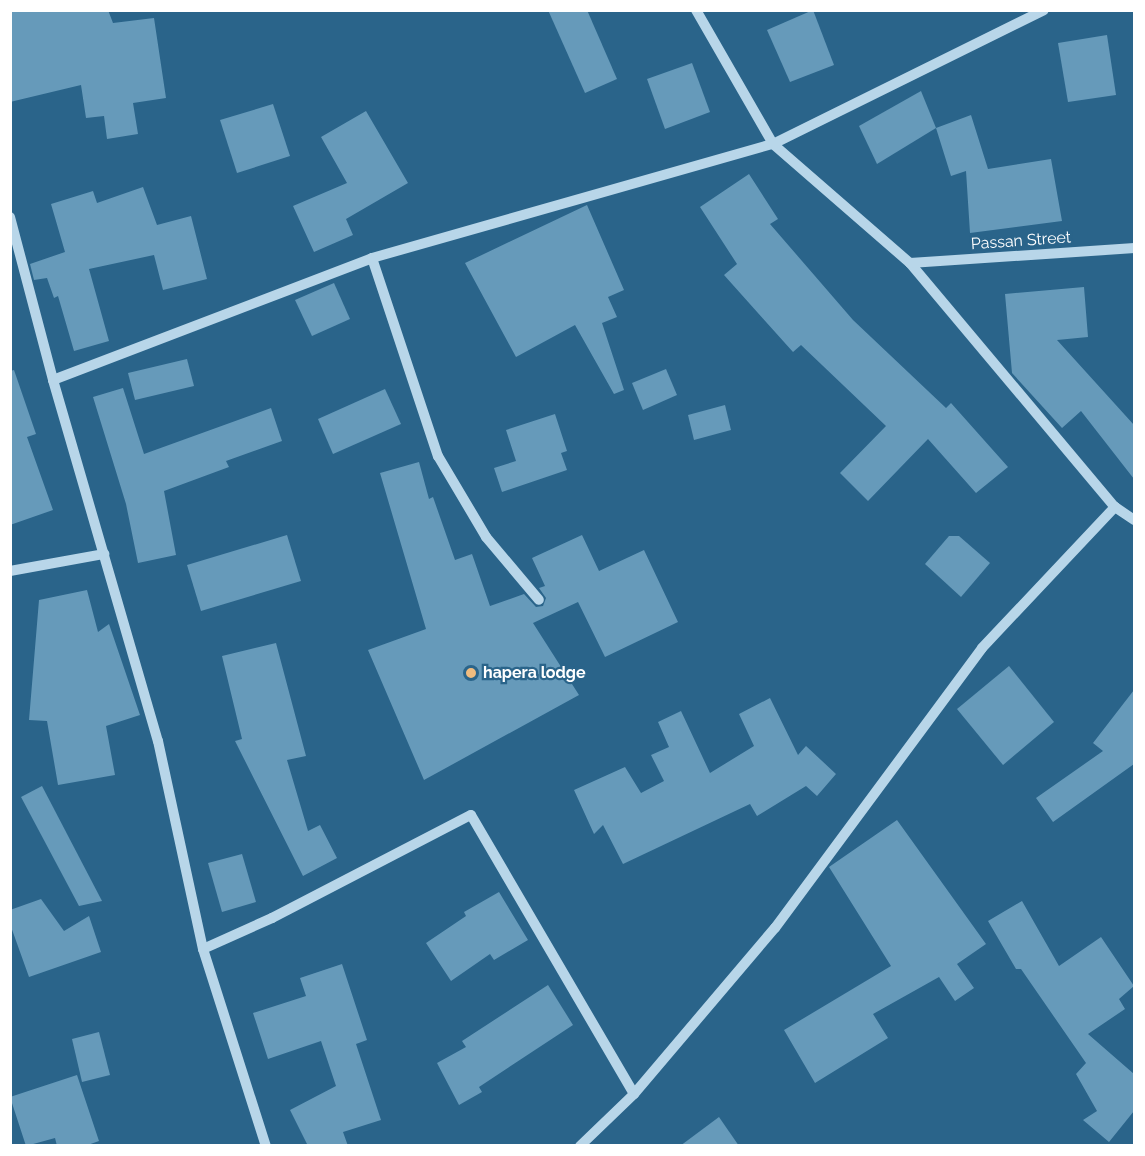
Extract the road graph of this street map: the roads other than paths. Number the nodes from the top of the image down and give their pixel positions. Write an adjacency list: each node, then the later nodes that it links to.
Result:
1 (696, 10): 3 (street)
2 (1044, 10): 3 (street)
3 (773, 144): 6 (street); 7 (street)
4 (10, 217): 8 (street)
5 (1134, 248): 7 (street, Passan Street)
6 (372, 258): 8 (street); 13 (street)
7 (910, 263): 9 (street)
8 (53, 380): 11 (street)
9 (1115, 507): 10 (street); 15 (street)
10 (1134, 520)
11 (104, 554): 12 (street); 14 (street)
12 (10, 571)
13 (539, 600)
14 (203, 948): 15 (street); 16 (street)
15 (634, 1094): 17 (street)
16 (266, 1146)
17 (580, 1146)

